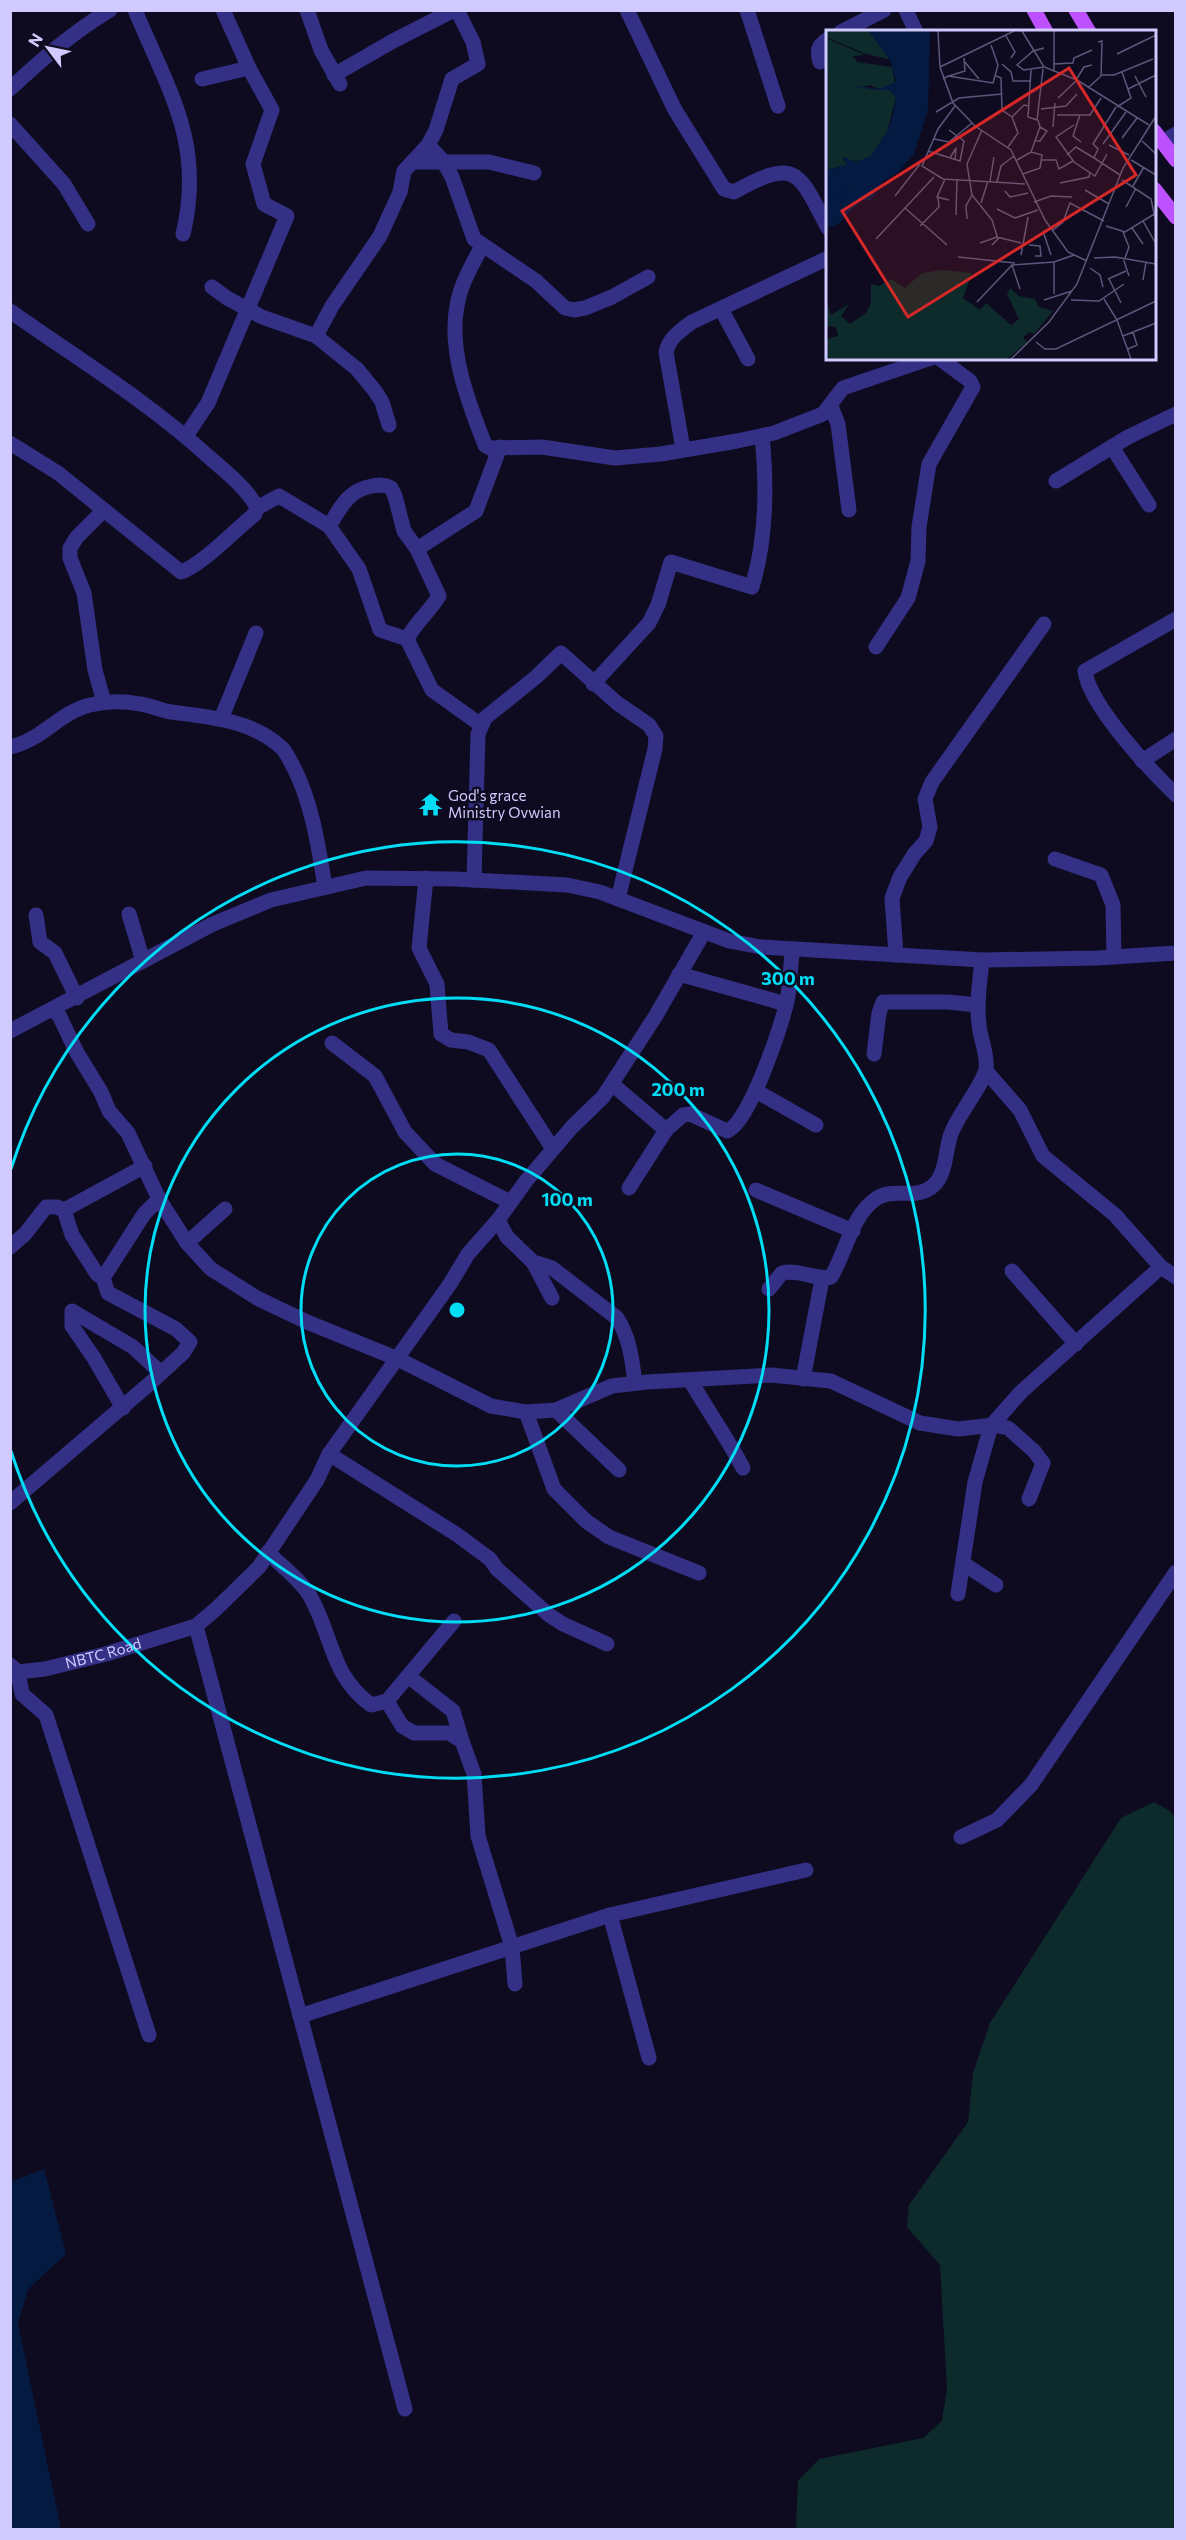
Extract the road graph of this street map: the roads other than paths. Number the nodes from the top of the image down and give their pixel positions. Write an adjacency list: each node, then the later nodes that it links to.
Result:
1 (110, 10): 20 (street)
2 (135, 10): 34 (street)
3 (222, 10): 18 (street)
4 (307, 10): 5 (street)
5 (456, 10): 23 (street)
6 (627, 10): 33 (street)
7 (747, 10): 21 (street)
8 (884, 10): 12 (street)
9 (906, 10): 13 (street)
10 (1034, 10): 14 (main road)
11 (1076, 10): 15 (main road)
12 (846, 30)
13 (915, 30)
14 (1045, 30)
15 (1088, 30)
16 (826, 40): 17 (street)
17 (820, 62)
18 (249, 68): 19 (street); 39 (street)
19 (202, 79)
20 (10, 90)
21 (778, 106)
22 (10, 124): 32 (street)
23 (436, 130): 25 (street); 27 (street)
24 (1164, 136): 26 (main road)
25 (428, 145): 27 (street); 28 (street)
26 (1176, 160)
27 (443, 161): 28 (street); 29 (street); 35 (street)
28 (412, 162): 42 (street)
29 (534, 173)
30 (1156, 190): 31 (main road)
31 (1176, 217)
32 (88, 224)
33 (826, 224)
34 (183, 234)
35 (482, 246): 37 (street); 52 (street)
36 (826, 259): 40 (street)
37 (648, 277)
38 (212, 287): 39 (street)
39 (247, 309): 42 (street); 49 (street)
40 (721, 309): 43 (street); 54 (street)
41 (10, 311): 49 (street)
42 (316, 336): 48 (street)
43 (747, 358)
44 (925, 360): 46 (street)
45 (942, 360): 66 (street)
46 (831, 406): 50 (street); 59 (street)
47 (1176, 414): 53 (street)
48 (389, 425)
49 (186, 436): 57 (street)
50 (762, 436): 54 (street); 67 (street)
51 (10, 443): 58 (street)
52 (500, 447): 54 (street); 61 (street)
53 (1112, 447): 55 (street); 56 (street)
54 (683, 449)
55 (1056, 481)
56 (1149, 505)
57 (257, 508): 58 (street); 60 (street)
58 (104, 510): 68 (street)
59 (849, 510)
60 (329, 526): 61 (street); 65 (street)
61 (417, 549): 65 (street)
62 (1176, 619): 73 (street)
63 (1044, 624): 85 (street)
64 (256, 633): 69 (street)
65 (407, 639): 70 (street)
66 (876, 647)
67 (593, 684): 70 (street); 79 (street)
68 (104, 702): 69 (street); 72 (street)
69 (221, 719): 78 (street)
70 (480, 724): 77 (street)
71 (1176, 739): 73 (street)
72 (10, 747)
73 (1142, 761): 74 (street)
74 (1176, 795)
75 (1055, 859): 86 (street)
76 (426, 878): 77 (street); 78 (street); 102 (street)
77 (474, 880): 79 (street)
78 (325, 887): 88 (street)
79 (618, 899): 82 (street)
80 (129, 914): 88 (street)
81 (36, 915): 90 (street)
82 (704, 932): 83 (street); 89 (street)
83 (792, 950): 85 (street); 91 (street)
84 (1176, 952): 86 (street)
85 (896, 955): 87 (street)
86 (1114, 957): 87 (street)
87 (982, 960): 92 (street)
88 (143, 961): 90 (street)
89 (679, 974): 91 (street); 98 (street)
90 (77, 998): 93 (street)
91 (786, 1004): 99 (street)
92 (977, 1005): 96 (street); 97 (street)
93 (54, 1010): 94 (street); 103 (street)
94 (10, 1031)
95 (332, 1043): 107 (street)
96 (874, 1054)
97 (986, 1071): 111 (street); 115 (street)
98 (612, 1084): 101 (street); 102 (street)
99 (756, 1090): 100 (street); 101 (street)
100 (816, 1125)
101 (666, 1130): 104 (street)
102 (553, 1149): 107 (street)
103 (145, 1166): 106 (street); 109 (street)
104 (628, 1188)
105 (756, 1190): 111 (street)
106 (159, 1198): 112 (street); 118 (street)
107 (510, 1202): 110 (street)
108 (225, 1209): 112 (street)
109 (64, 1210): 113 (street); 118 (street)
110 (498, 1220): 114 (street); 123 (street)
111 (853, 1231): 119 (street)
112 (186, 1243): 123 (street)
113 (10, 1247)
114 (533, 1262): 121 (street); 127 (street)
115 (1161, 1267): 117 (street); 122 (street)
116 (1012, 1271): 122 (street)
117 (1176, 1277)
118 (103, 1278): 124 (street)
119 (822, 1279): 120 (street); 125 (street)
120 (769, 1289)
121 (552, 1298)
122 (1076, 1344): 131 (street)
123 (398, 1359): 130 (street); 132 (street)
124 (161, 1373): 128 (street); 128 (street)
125 (803, 1378): 126 (street); 131 (street)
126 (690, 1380): 127 (street); 133 (street)
127 (635, 1383): 129 (street)
128 (123, 1408): 136 (street)
129 (556, 1410): 130 (street); 134 (street)
130 (526, 1412): 140 (street)
131 (991, 1426): 135 (street); 138 (street)
132 (329, 1454): 137 (street); 145 (street)
133 (743, 1468)
134 (620, 1470)
135 (1029, 1499)
136 (10, 1503)
137 (268, 1552): 144 (street); 148 (street)
138 (964, 1564): 141 (street); 142 (street)
139 (1176, 1572): 150 (street)
140 (699, 1573)
141 (996, 1585)
142 (958, 1594)
143 (454, 1622): 147 (street)
144 (196, 1626): 146 (street, NBTC Road); 155 (street)
145 (607, 1644)
146 (14, 1669): 156 (street)
147 (408, 1676): 148 (street); 149 (street)
148 (387, 1701): 149 (street)
149 (462, 1741): 153 (street)
150 (961, 1837)
151 (806, 1870): 152 (street)
152 (610, 1915): 153 (street); 157 (street)
153 (512, 1947): 154 (street); 155 (street)
154 (515, 1984)
155 (300, 2016): 158 (street)
156 (149, 2035)
157 (649, 2058)
158 (405, 2409)

